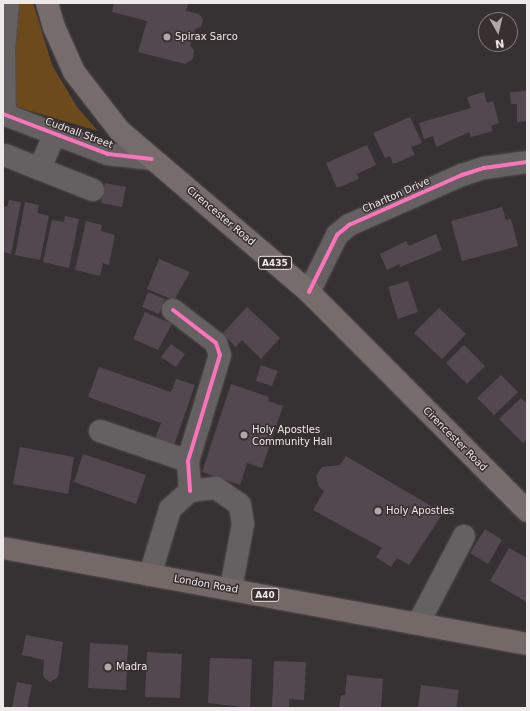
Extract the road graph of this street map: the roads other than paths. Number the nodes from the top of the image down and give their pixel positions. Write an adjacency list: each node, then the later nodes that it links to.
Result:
1 (8, 3): 3 (street)
2 (47, 3): 6 (main road, Cirencester Road / A435)
3 (4, 114): 4 (street, Cudnall Street)
4 (55, 133): 6 (street, Cudnall Street); 8 (street)
5 (5, 155): 8 (street)
6 (152, 160): 10 (main road, Cirencester Road / A435)
7 (527, 162): 10 (street, Charlton Drive)
8 (40, 169): 9 (street)
9 (93, 190)
10 (309, 292): 15 (main road, Cirencester Road / A435)
11 (173, 310): 13 (street)
12 (100, 431): 13 (street)
13 (188, 461): 14 (street)
14 (190, 491): 18 (street); 19 (street)
15 (527, 511)
16 (464, 536): 20 (street)
17 (3, 548): 18 (highway, London Road / A40)
18 (150, 575): 19 (highway, London Road / A40)
19 (231, 588): 20 (highway, London Road / A40)
20 (419, 622): 21 (highway, London Road / A40)
21 (527, 644)

